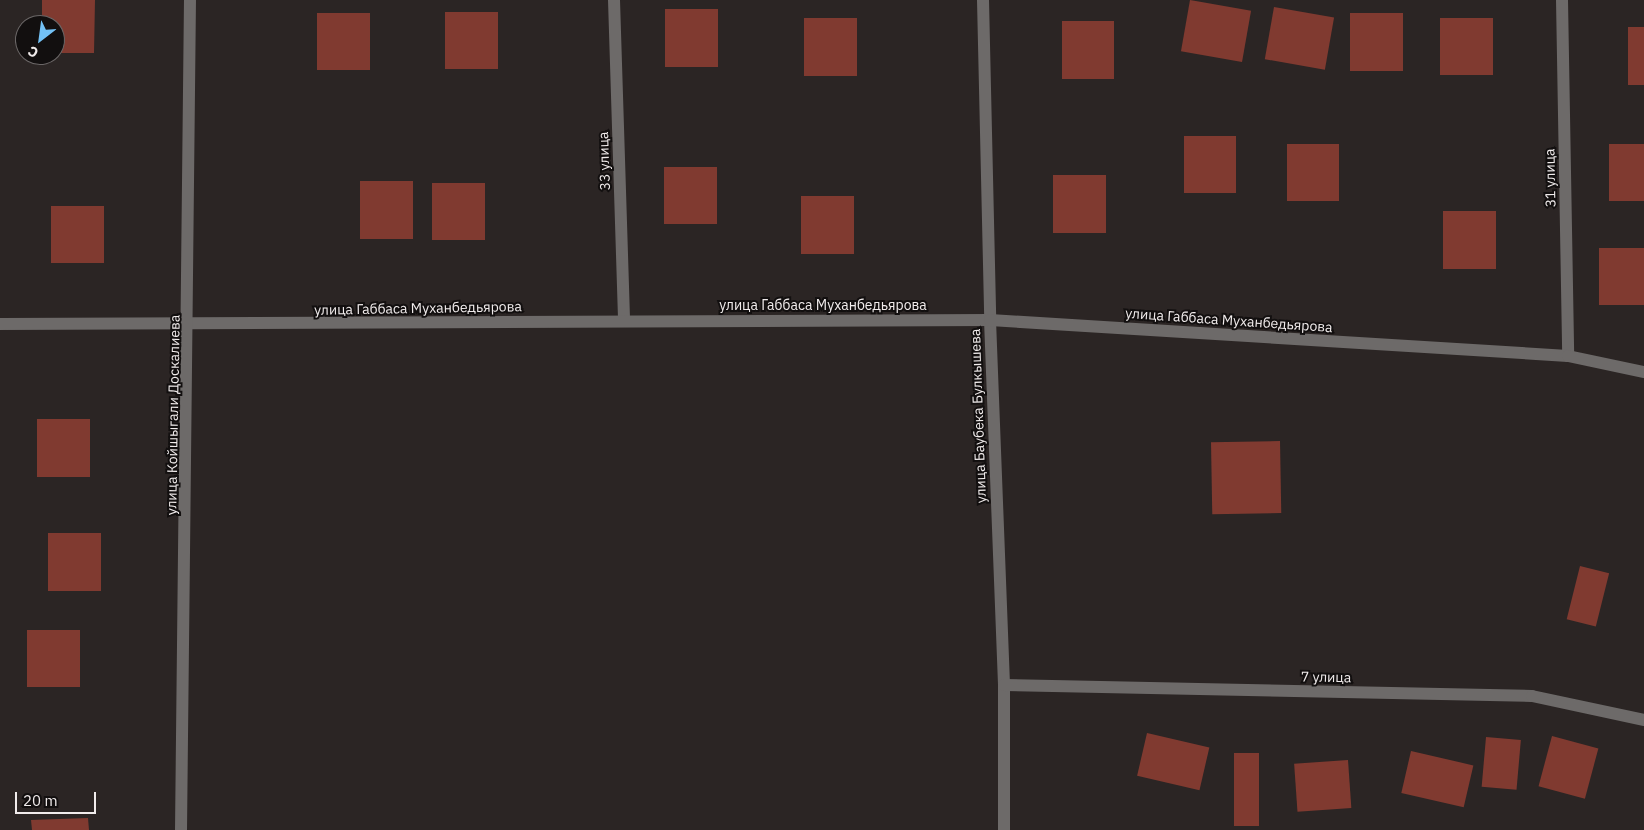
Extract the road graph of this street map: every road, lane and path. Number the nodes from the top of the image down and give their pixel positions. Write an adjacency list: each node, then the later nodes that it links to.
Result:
1 (190, 0): 8 (street, улица Койшыгали Доскалиева)
2 (614, 0): 5 (street, 33 улица)
3 (984, 0): 6 (street, улица Баубека Булкышева)
4 (1562, 0): 9 (street, 31 улица)
5 (624, 320): 6 (street, улица Габбаса Муханбедьярова); 8 (street, улица Габбаса Муханбедьярова)
6 (990, 320): 9 (street, улица Габбаса Муханбедьярова); 11 (street, улица Баубека Булкышева)
7 (0, 324): 8 (street, улица Габбаса Муханбедьярова)
8 (190, 325): 13 (street, улица Койшыгали Доскалиева)
9 (1568, 356): 10 (street, улица Габбаса Муханбедьярова)
10 (1644, 372)
11 (1004, 685): 12 (street, 7 улица); 14 (street, улица Баубека Булкышева)
12 (1644, 720)
13 (182, 830)
14 (1004, 830)

